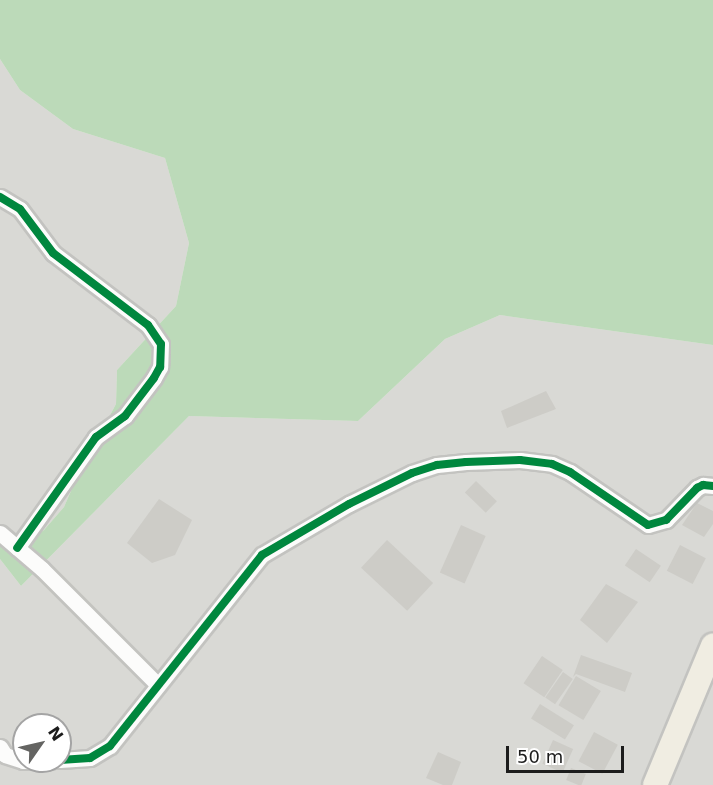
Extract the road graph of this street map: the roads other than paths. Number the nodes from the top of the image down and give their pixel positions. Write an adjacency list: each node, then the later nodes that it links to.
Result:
1 (0, 197): 4 (street)
2 (713, 486): 6 (street)
3 (0, 534): 4 (street)
4 (17, 548): 6 (street)
5 (713, 646): 10 (main road)
6 (158, 684): 9 (street)
7 (0, 747): 8 (street)
8 (12, 758)
9 (72, 759)
10 (655, 785)

